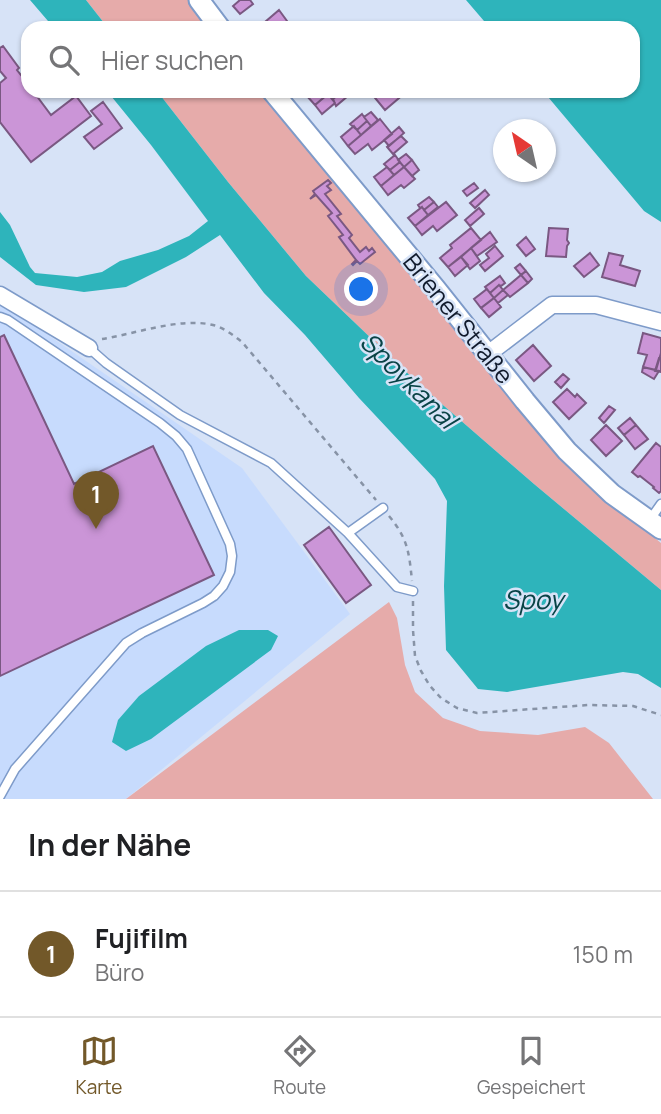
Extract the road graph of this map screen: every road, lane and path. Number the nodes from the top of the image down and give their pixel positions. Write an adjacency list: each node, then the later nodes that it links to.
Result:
1 (199, 0): 2 (street)
2 (215, 21)
3 (278, 98): 8 (street, Briener Straße)
4 (0, 295): 7 (street)
5 (0, 317): 14 (lane)
6 (661, 323): 8 (street)
7 (89, 348): 12 (lane)
8 (488, 354): 11 (street, Briener Straße)
9 (661, 504): 11 (lane)
10 (383, 508): 12 (lane)
11 (655, 525)
12 (348, 533): 13 (lane)
13 (413, 591)
14 (0, 796)

